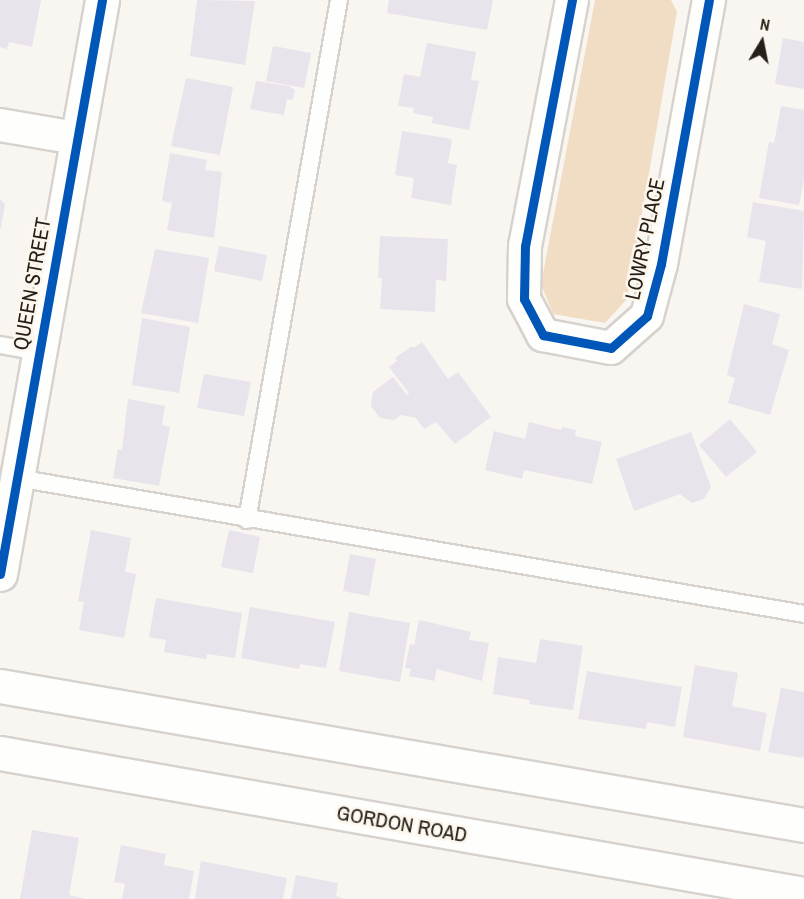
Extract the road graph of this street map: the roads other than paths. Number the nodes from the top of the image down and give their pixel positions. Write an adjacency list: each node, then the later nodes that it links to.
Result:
1 (102, 0): 6 (main road, QUEEN STREET)
2 (339, 0): 10 (lane)
3 (572, 0): 4 (street, LOWRY PLACE)
4 (710, 0)
5 (0, 125): 6 (street)
6 (76, 138): 8 (main road, QUEEN STREET)
7 (0, 345): 8 (lane)
8 (39, 352): 9 (main road, QUEEN STREET)
9 (17, 478): 10 (lane); 11 (main road, QUEEN STREET)
10 (247, 520): 12 (lane)
11 (0, 574)
12 (804, 614)
13 (0, 686): 15 (main road)
14 (0, 753): 16 (main road, GORDON ROAD)
15 (804, 825)
16 (804, 894)

